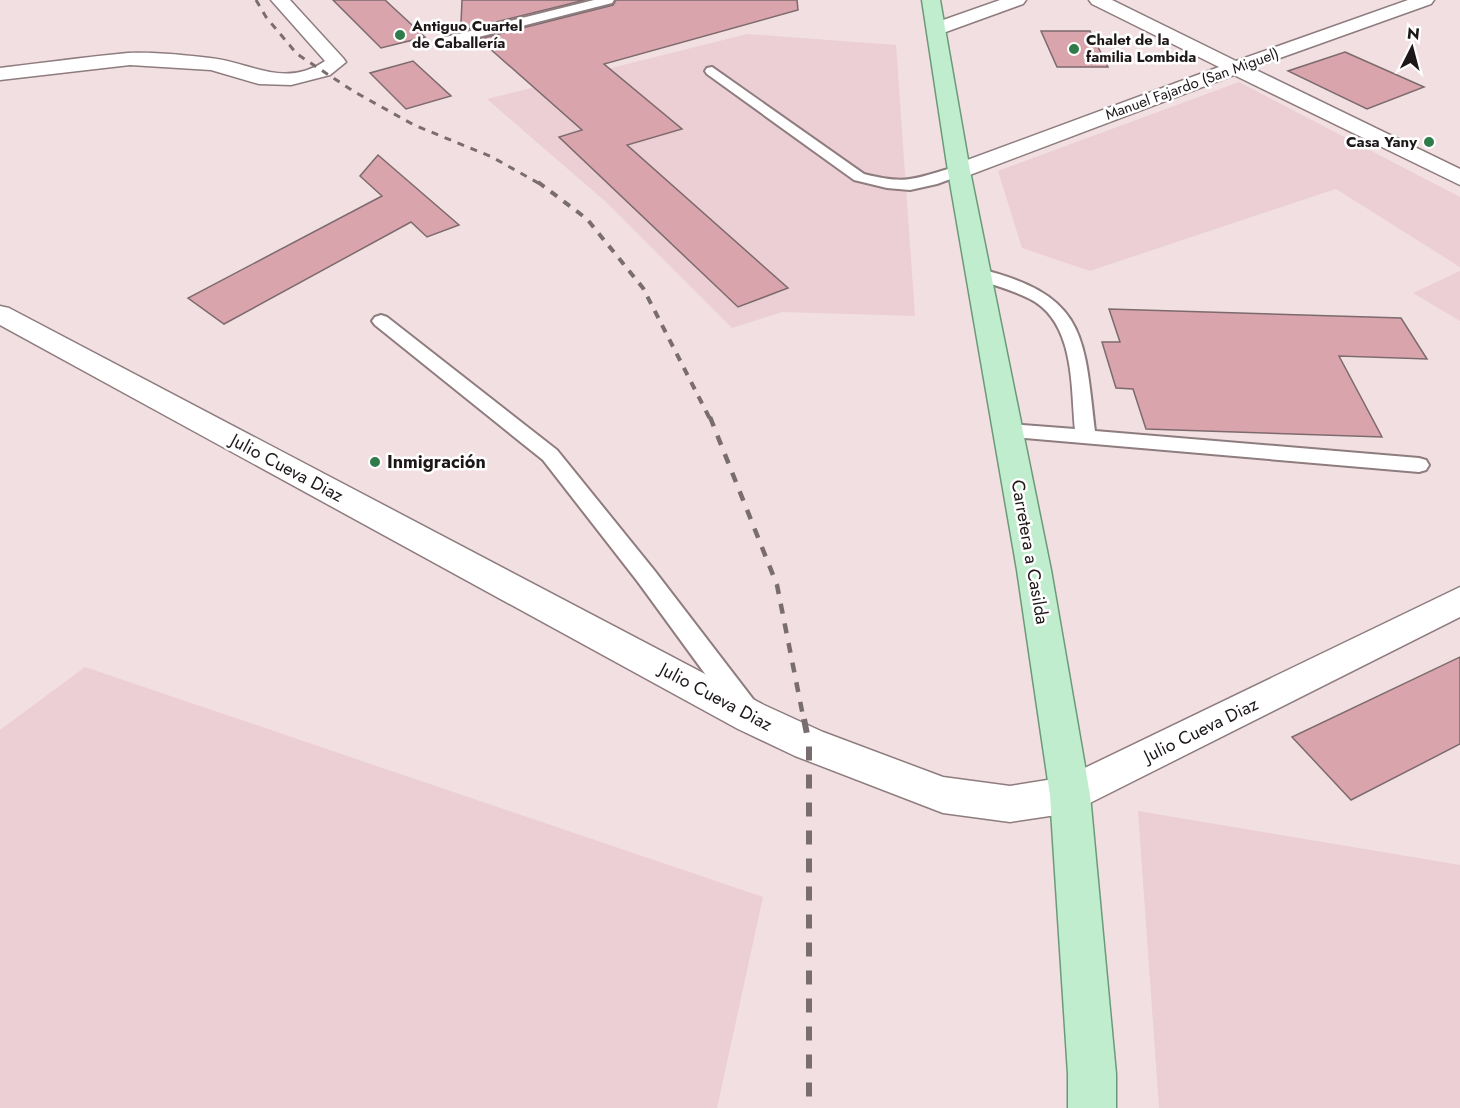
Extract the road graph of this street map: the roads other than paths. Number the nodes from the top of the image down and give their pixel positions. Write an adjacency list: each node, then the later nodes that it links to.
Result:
1 (280, 0): 10 (street)
2 (608, 0): 7 (lane)
3 (1017, 0): 6 (street)
4 (1098, 0): 8 (street)
5 (1425, 0): 8 (street, Manuel Fajardo (San Miguel))
6 (934, 14): 11 (main road, Carretera a Casilda)
7 (443, 42)
8 (1234, 68): 11 (street, Manuel Fajardo (San Miguel)); 12 (street)
9 (712, 71): 11 (lane)
10 (0, 74)
11 (959, 171): 13 (main road, Carretera a Casilda)
12 (1460, 178)
13 (980, 274): 16 (main road, Carretera a Casilda); 17 (lane)
14 (0, 314): 20 (street, Julio Cueva Diaz)
15 (381, 321): 20 (lane)
16 (1009, 431): 17 (lane); 21 (main road, Carretera a Casilda)
17 (1086, 438): 18 (lane)
18 (1419, 465)
19 (1460, 601): 21 (street, Julio Cueva Diaz)
20 (752, 717): 21 (street, Julio Cueva Diaz)
21 (1070, 795): 22 (main road, Carretera a Casilda)
22 (1092, 1108)

